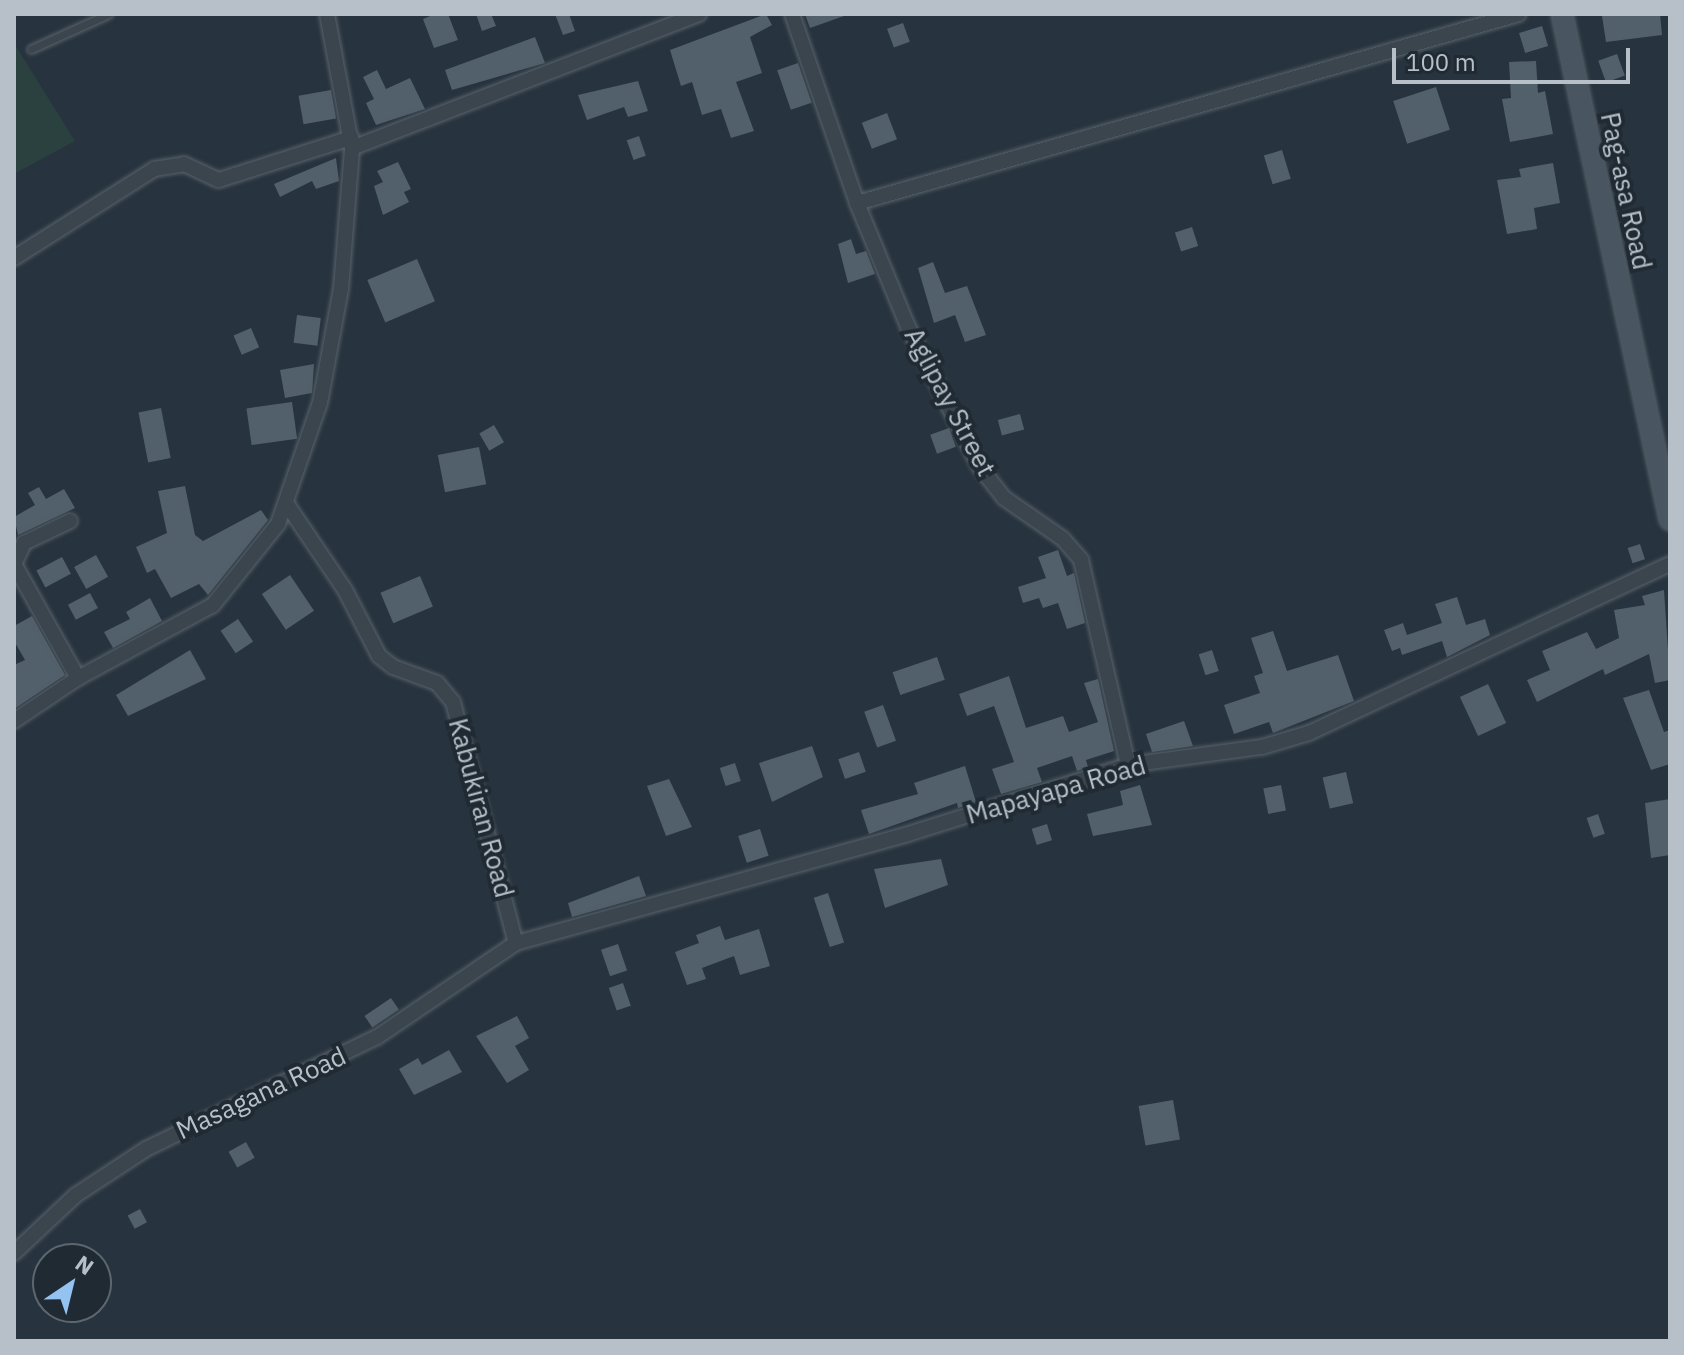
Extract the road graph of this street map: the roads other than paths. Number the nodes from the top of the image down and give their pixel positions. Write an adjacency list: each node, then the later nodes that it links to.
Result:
1 (108, 14): 7 (lane)
2 (327, 14): 8 (street)
3 (699, 14): 8 (street)
4 (792, 14): 9 (street, Aglipay Street)
5 (1519, 14): 9 (street)
6 (1562, 14): 12 (main road, Pag-asa Road)
7 (31, 49)
8 (351, 143): 10 (street); 11 (street)
9 (857, 203): 17 (street, Aglipay Street)
10 (14, 258)
11 (286, 503): 15 (street); 18 (street, Kabukiran Road)
12 (1670, 520)
13 (70, 521): 15 (street)
14 (1670, 564): 17 (street, Mapayapa Road)
15 (78, 678): 16 (street)
16 (14, 721)
17 (1128, 765): 18 (street, Mapayapa Road)
18 (516, 943): 19 (street, Masagana Road)
19 (14, 1253)

